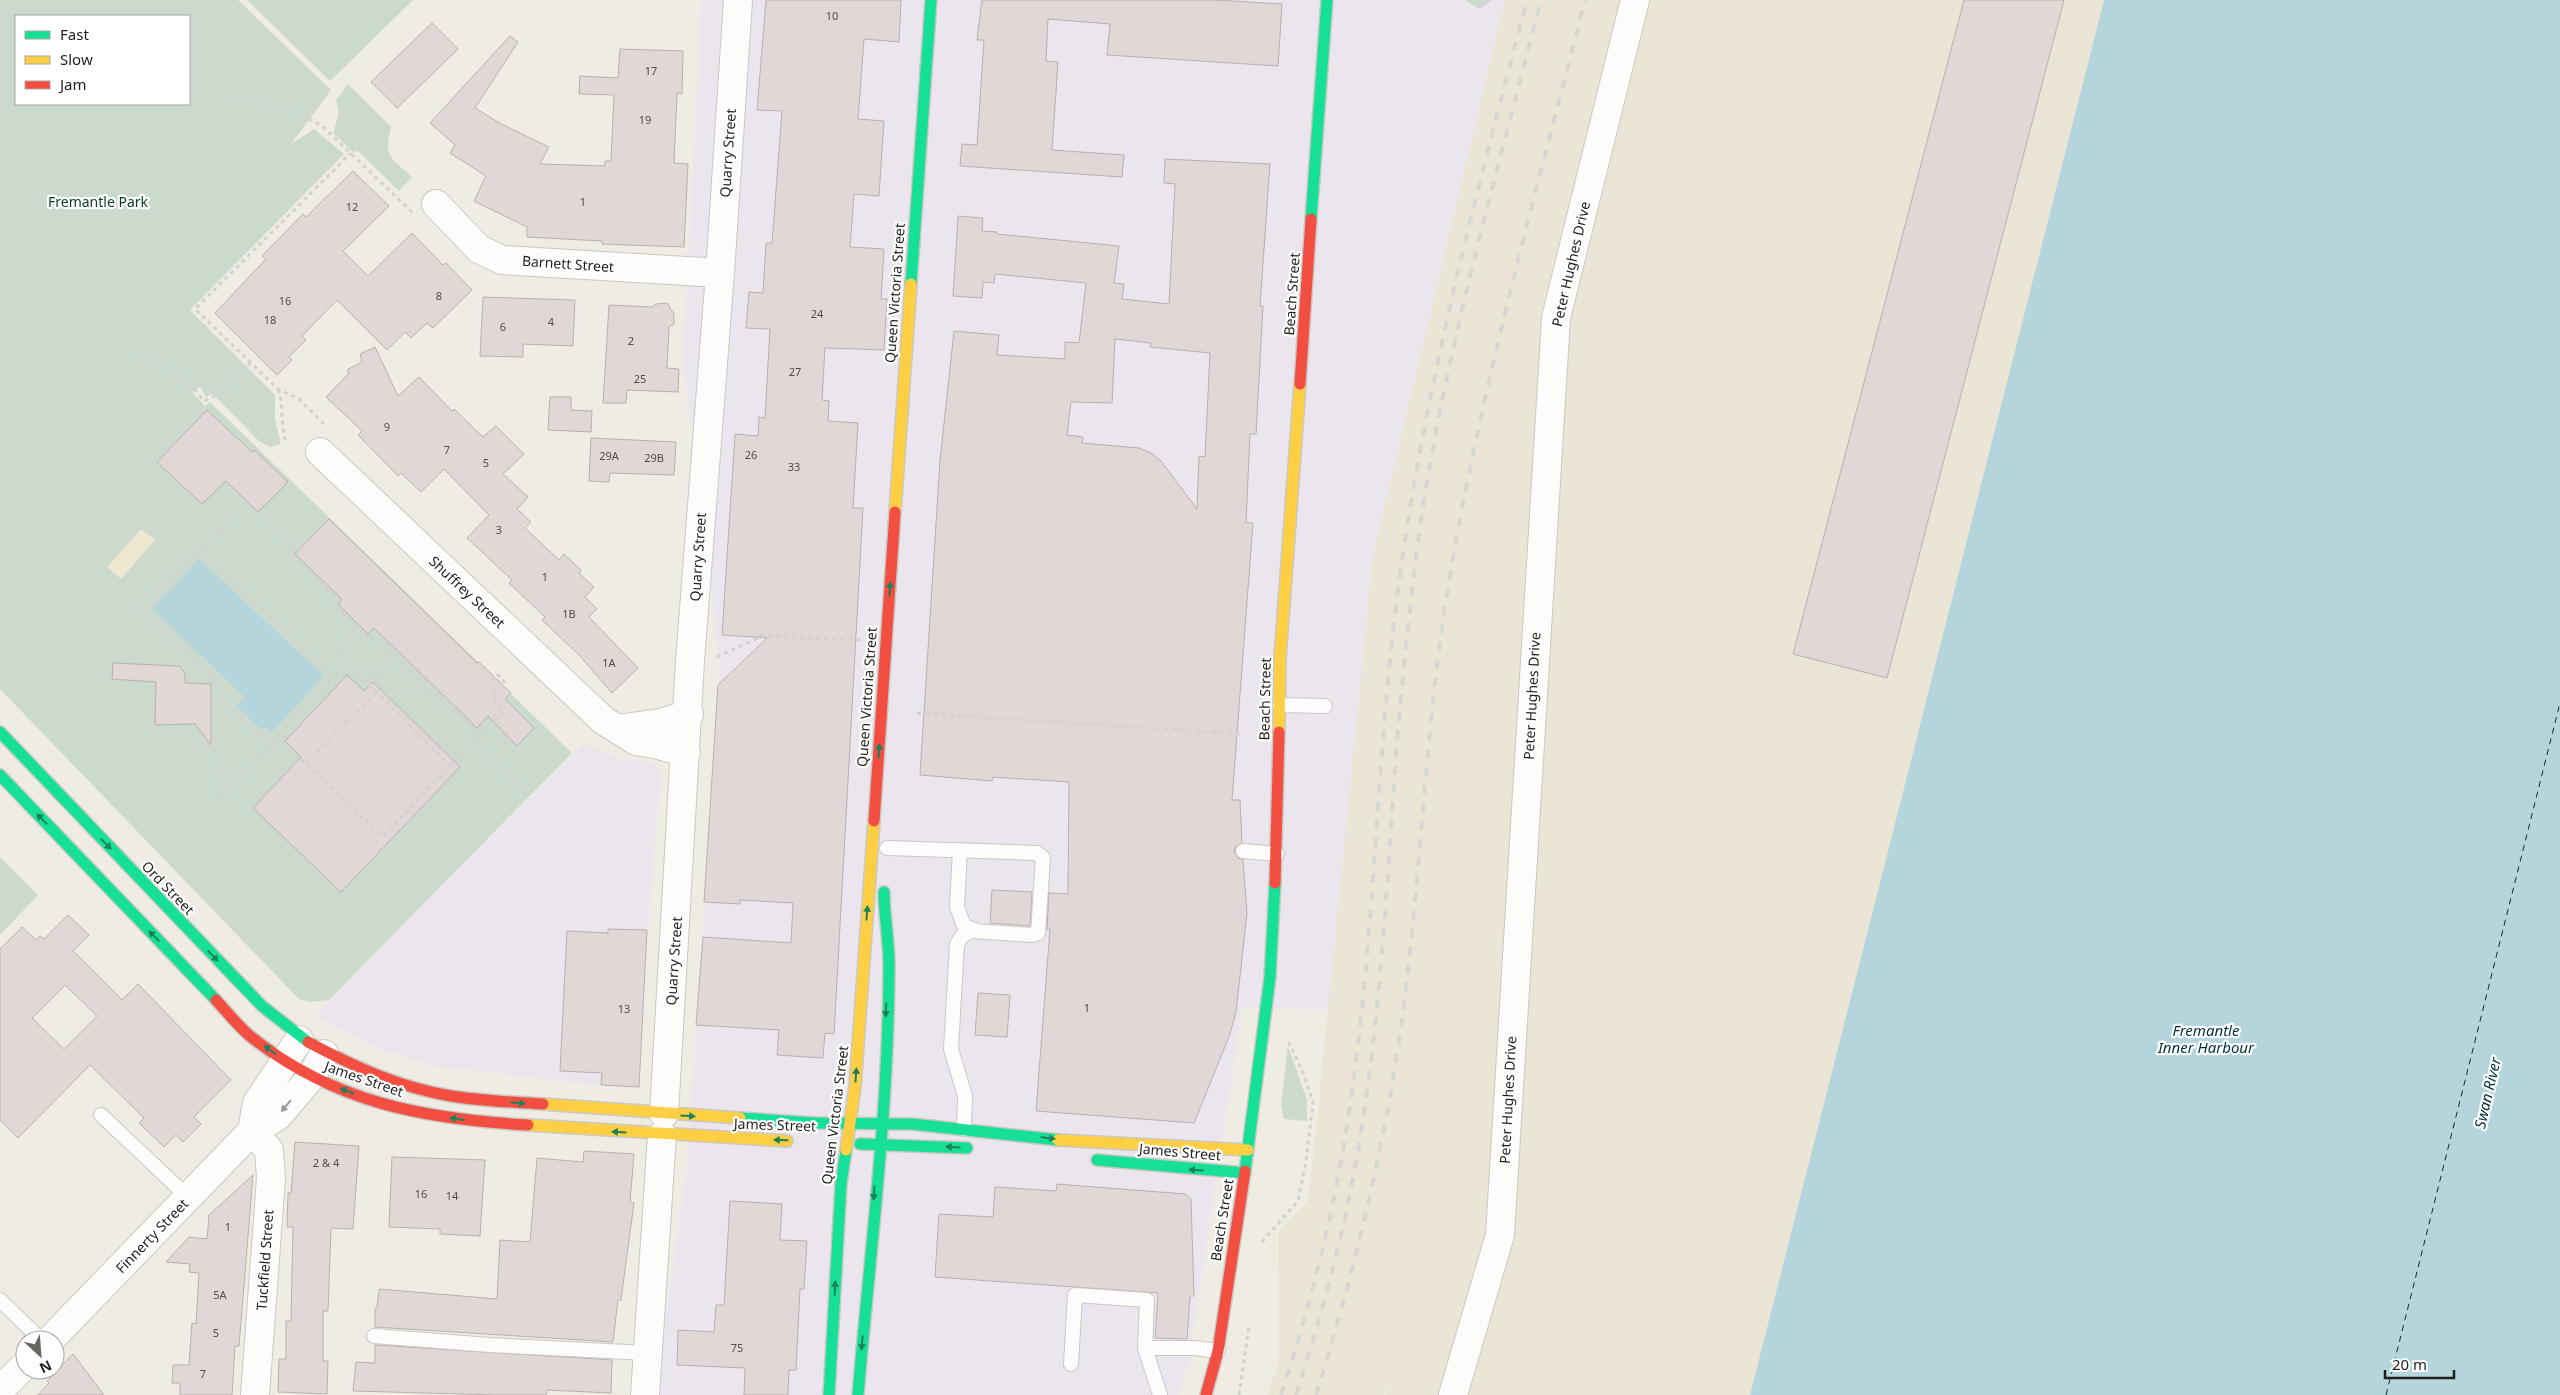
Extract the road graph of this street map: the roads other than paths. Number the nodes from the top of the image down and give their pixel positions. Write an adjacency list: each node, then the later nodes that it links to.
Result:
1 (738, 0): 6 (street, Quarry Street)
2 (931, 0): 28 (street, Queen Victoria Street, one-way to 2)
3 (1327, 0): 8 (street, Beach Street)
4 (1635, 0): 57 (street, Peter Hughes Drive)
5 (427, 211): 6 (street, Barnett Street)
6 (720, 273): 10 (street, Quarry Street)
7 (320, 452): 11 (street, Shuffrey Street)
8 (1280, 705): 9 (lane); 18 (street, Beach Street)
9 (1325, 706)
10 (689, 714): 11 (street); 13 (street, Quarry Street)
11 (617, 729): 13 (street, Shuffrey Street)
12 (0, 732): 23 (street, Ord Street, one-way to 23)
13 (686, 753): 30 (street, Quarry Street)
14 (0, 775): 25 (street, one-way to 14)
15 (887, 848): 16 (lane)
16 (960, 850): 20 (lane); 21 (lane)
17 (1242, 852): 18 (lane)
18 (1278, 854): 37 (street, Beach Street)
19 (885, 877): 29 (street, one-way to 29)
20 (957, 907): 21 (lane); 22 (lane)
21 (975, 930): 22 (lane)
22 (957, 944): 31 (lane)
23 (300, 1038): 24 (street, Ord Street); 25 (street)
24 (324, 1052): 26 (street, Finnerty Street); 30 (street, James Street, one-way to 30)
25 (284, 1061): 26 (street); 32 (street)
26 (311, 1077): 30 (street, James Street, one-way to 26); 32 (street, Finnerty Street, one-way to 32)
27 (101, 1115): 40 (lane)
28 (850, 1123): 29 (street, James Street); 30 (street, James Street, one-way to 28); 34 (street, Queen Victoria Street)
29 (879, 1124): 31 (street, James Street); 35 (street)
30 (663, 1125): 33 (street, James Street, one-way to 30); 47 (street, Quarry Street)
31 (964, 1129): 37 (street, James Street, one-way to 37)
32 (252, 1130): 40 (street, Finnerty Street); 51 (street, Tuckfield Street)
33 (798, 1141)
34 (842, 1143): 35 (street); 53 (street, Queen Victoria Street, one-way to 34)
35 (878, 1144): 36 (street, one-way to 35); 54 (street, one-way to 54)
36 (983, 1149)
37 (1248, 1150): 39 (street, Beach Street)
38 (1086, 1159): 39 (street, James Street, one-way to 38)
39 (1244, 1172): 46 (street, Beach Street)
40 (190, 1198): 43 (street, Finnerty Street)
41 (0, 1300): 42 (lane)
42 (31, 1330)
43 (60, 1330)
44 (374, 1336): 47 (lane)
45 (1145, 1348): 46 (lane); 48 (lane); 55 (lane)
46 (1218, 1351): 56 (street, Beach Street)
47 (648, 1354): 52 (street, Quarry Street)
48 (1071, 1364)
49 (15, 1375): 50 (street)
50 (0, 1390)
51 (256, 1395)
52 (645, 1395)
53 (829, 1395)
54 (858, 1395)
55 (1160, 1395)
56 (1206, 1395)
57 (1452, 1395)

